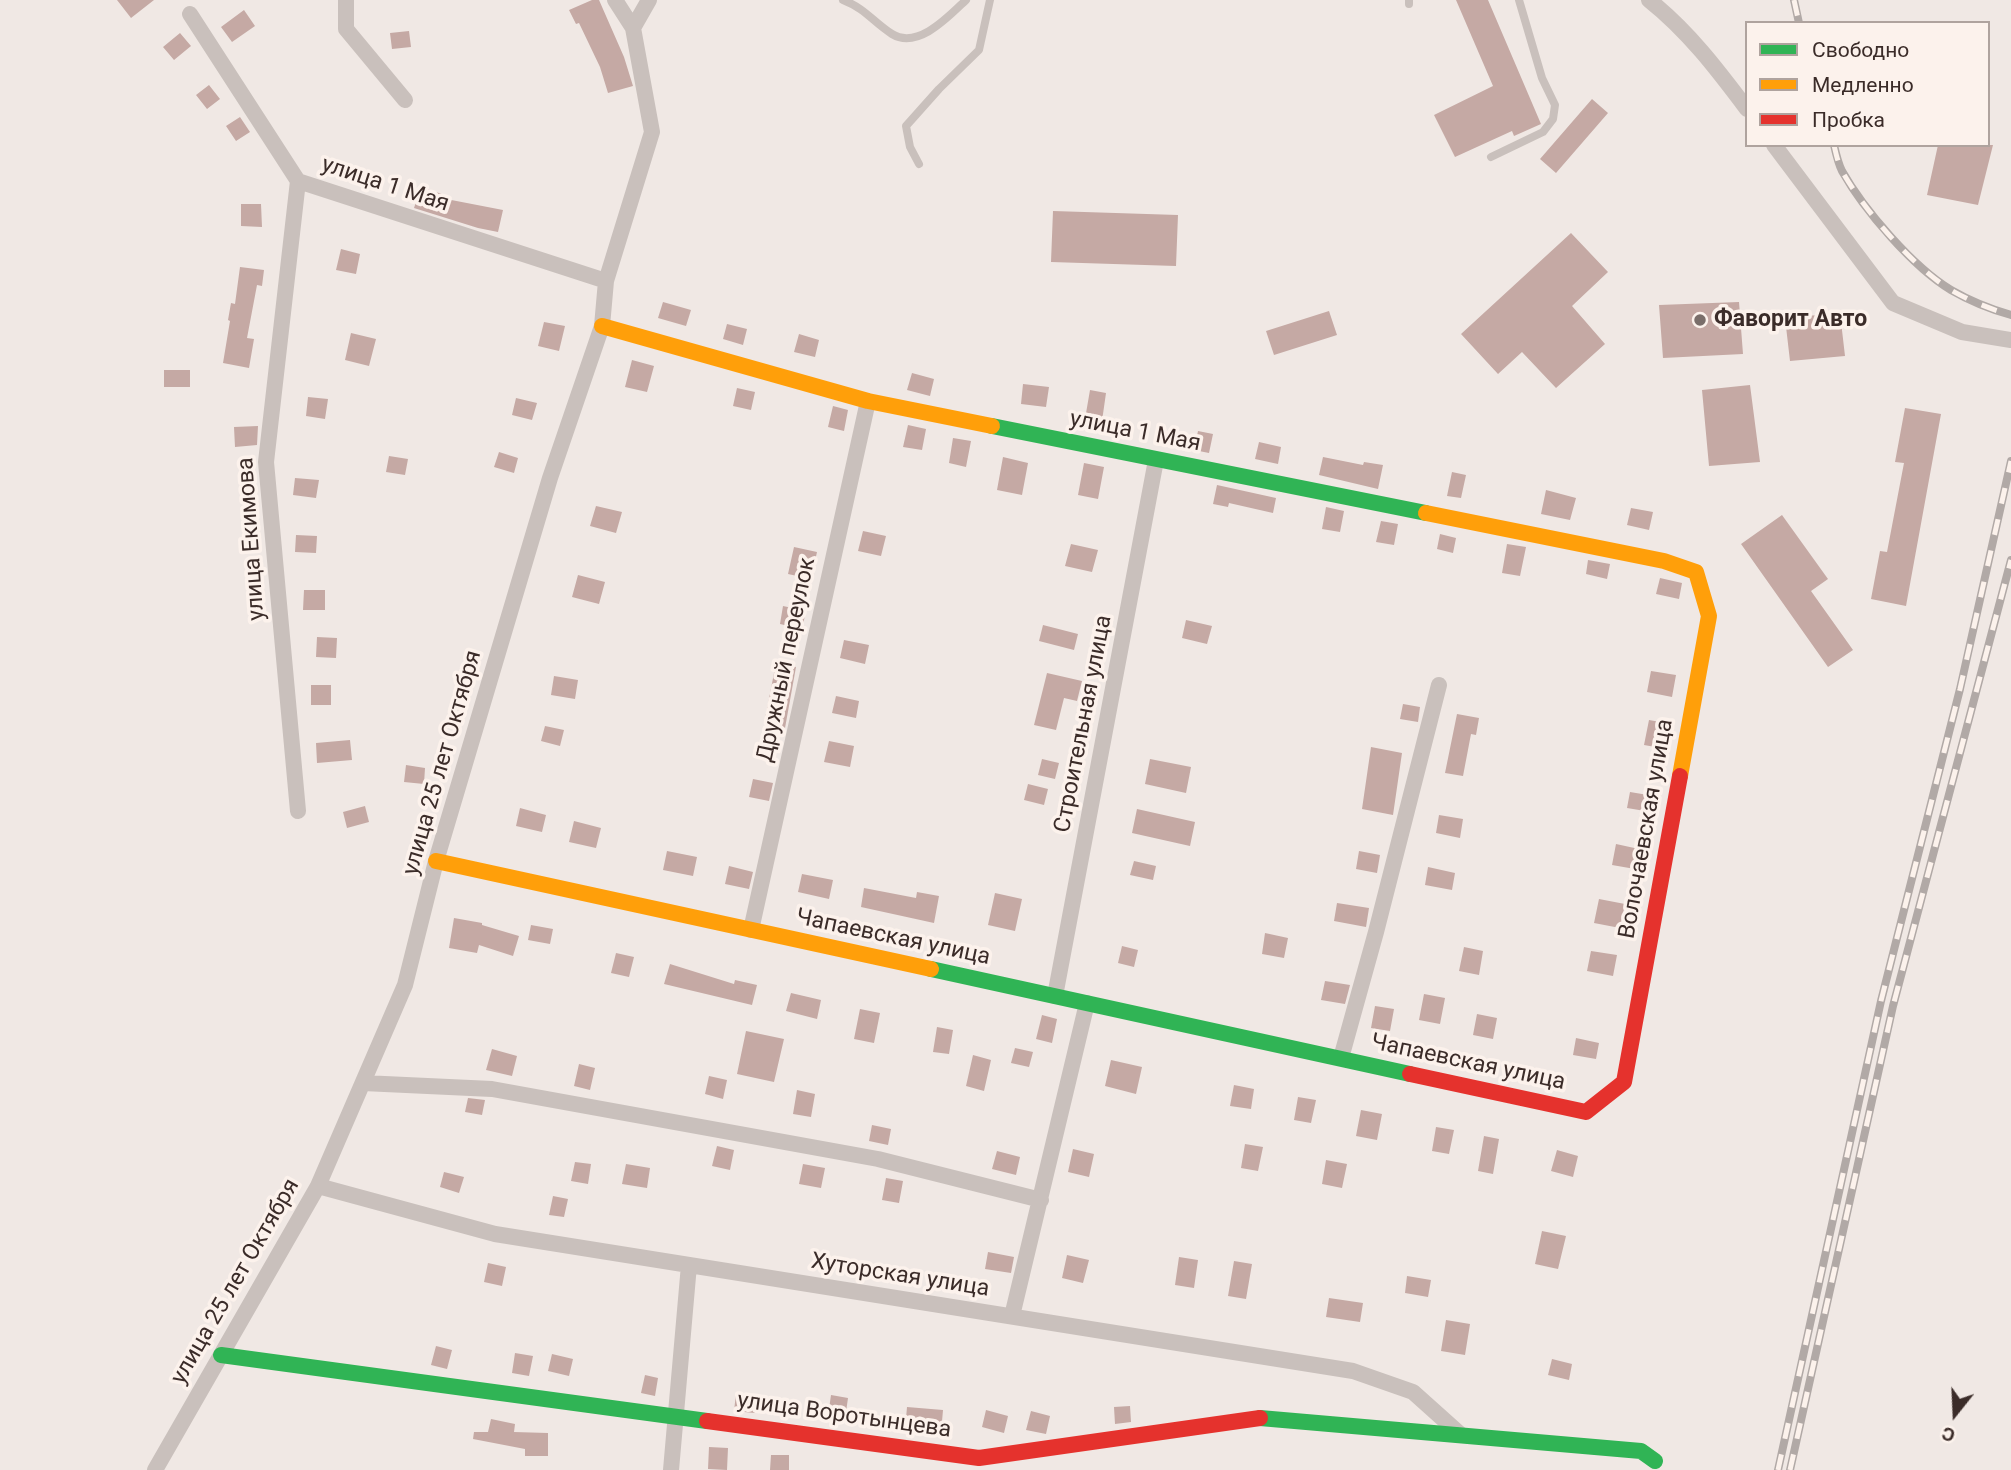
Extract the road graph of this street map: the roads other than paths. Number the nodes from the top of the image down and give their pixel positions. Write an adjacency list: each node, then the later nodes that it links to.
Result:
1 (346, 0): 11 (street)
2 (615, 0): 10 (street)
3 (649, 0): 10 (street)
4 (843, 0): 5 (lane)
5 (967, 0)
6 (990, 0): 15 (lane)
7 (1519, 0): 14 (lane)
8 (1649, 0): 12 (street)
9 (190, 14): 16 (street, улица 1 Мая)
10 (634, 29): 17 (street, улица 25 лет Октября)
11 (405, 100)
12 (1745, 106)
13 (1776, 147): 19 (street)
14 (1491, 158)
15 (919, 164)
16 (298, 181): 17 (street, улица 1 Мая); 24 (street, улица Екимова)
17 (606, 282): 18 (street, улица 25 лет Октября)
18 (602, 326): 20 (street, улица 1 Мая); 25 (street, улица 25 лет Октября)
19 (2011, 340)
20 (868, 401): 21 (street, улица 1 Мая); 26 (street, Дружный переулок)
21 (1156, 460): 22 (street, улица 1 Мая); 27 (street, Строительная улица)
22 (1664, 561): 31 (street, Волочаевская улица)
23 (1439, 685): 29 (street, Чапаевская улица)
24 (298, 811)
25 (436, 862): 26 (street, Чапаевская улица); 30 (street, улица 25 лет Октября)
26 (751, 930): 27 (street, Чапаевская улица)
27 (1055, 996): 28 (street, Чапаевская улица)
28 (1087, 1003): 29 (street, Чапаевская улица); 33 (street)
29 (1341, 1058): 31 (street, Чапаевская улица)
30 (363, 1083): 32 (street, улица 25 лет Октября); 33 (street)
31 (1586, 1112)
32 (318, 1186): 34 (street, Хуторская улица); 36 (street, улица 25 лет Октября)
33 (1041, 1200): 35 (street)
34 (689, 1265): 35 (street, Хуторская улица); 37 (street)
35 (1012, 1317): 38 (street, Хуторская улица)
36 (221, 1355): 37 (street, улица Воротынцева); 40 (street, улица 25 лет Октября)
37 (676, 1416): 38 (street, улица Воротынцева); 41 (street)
38 (1461, 1435): 39 (street, улица Воротынцева)
39 (1655, 1461)
40 (155, 1470)
41 (671, 1470)

